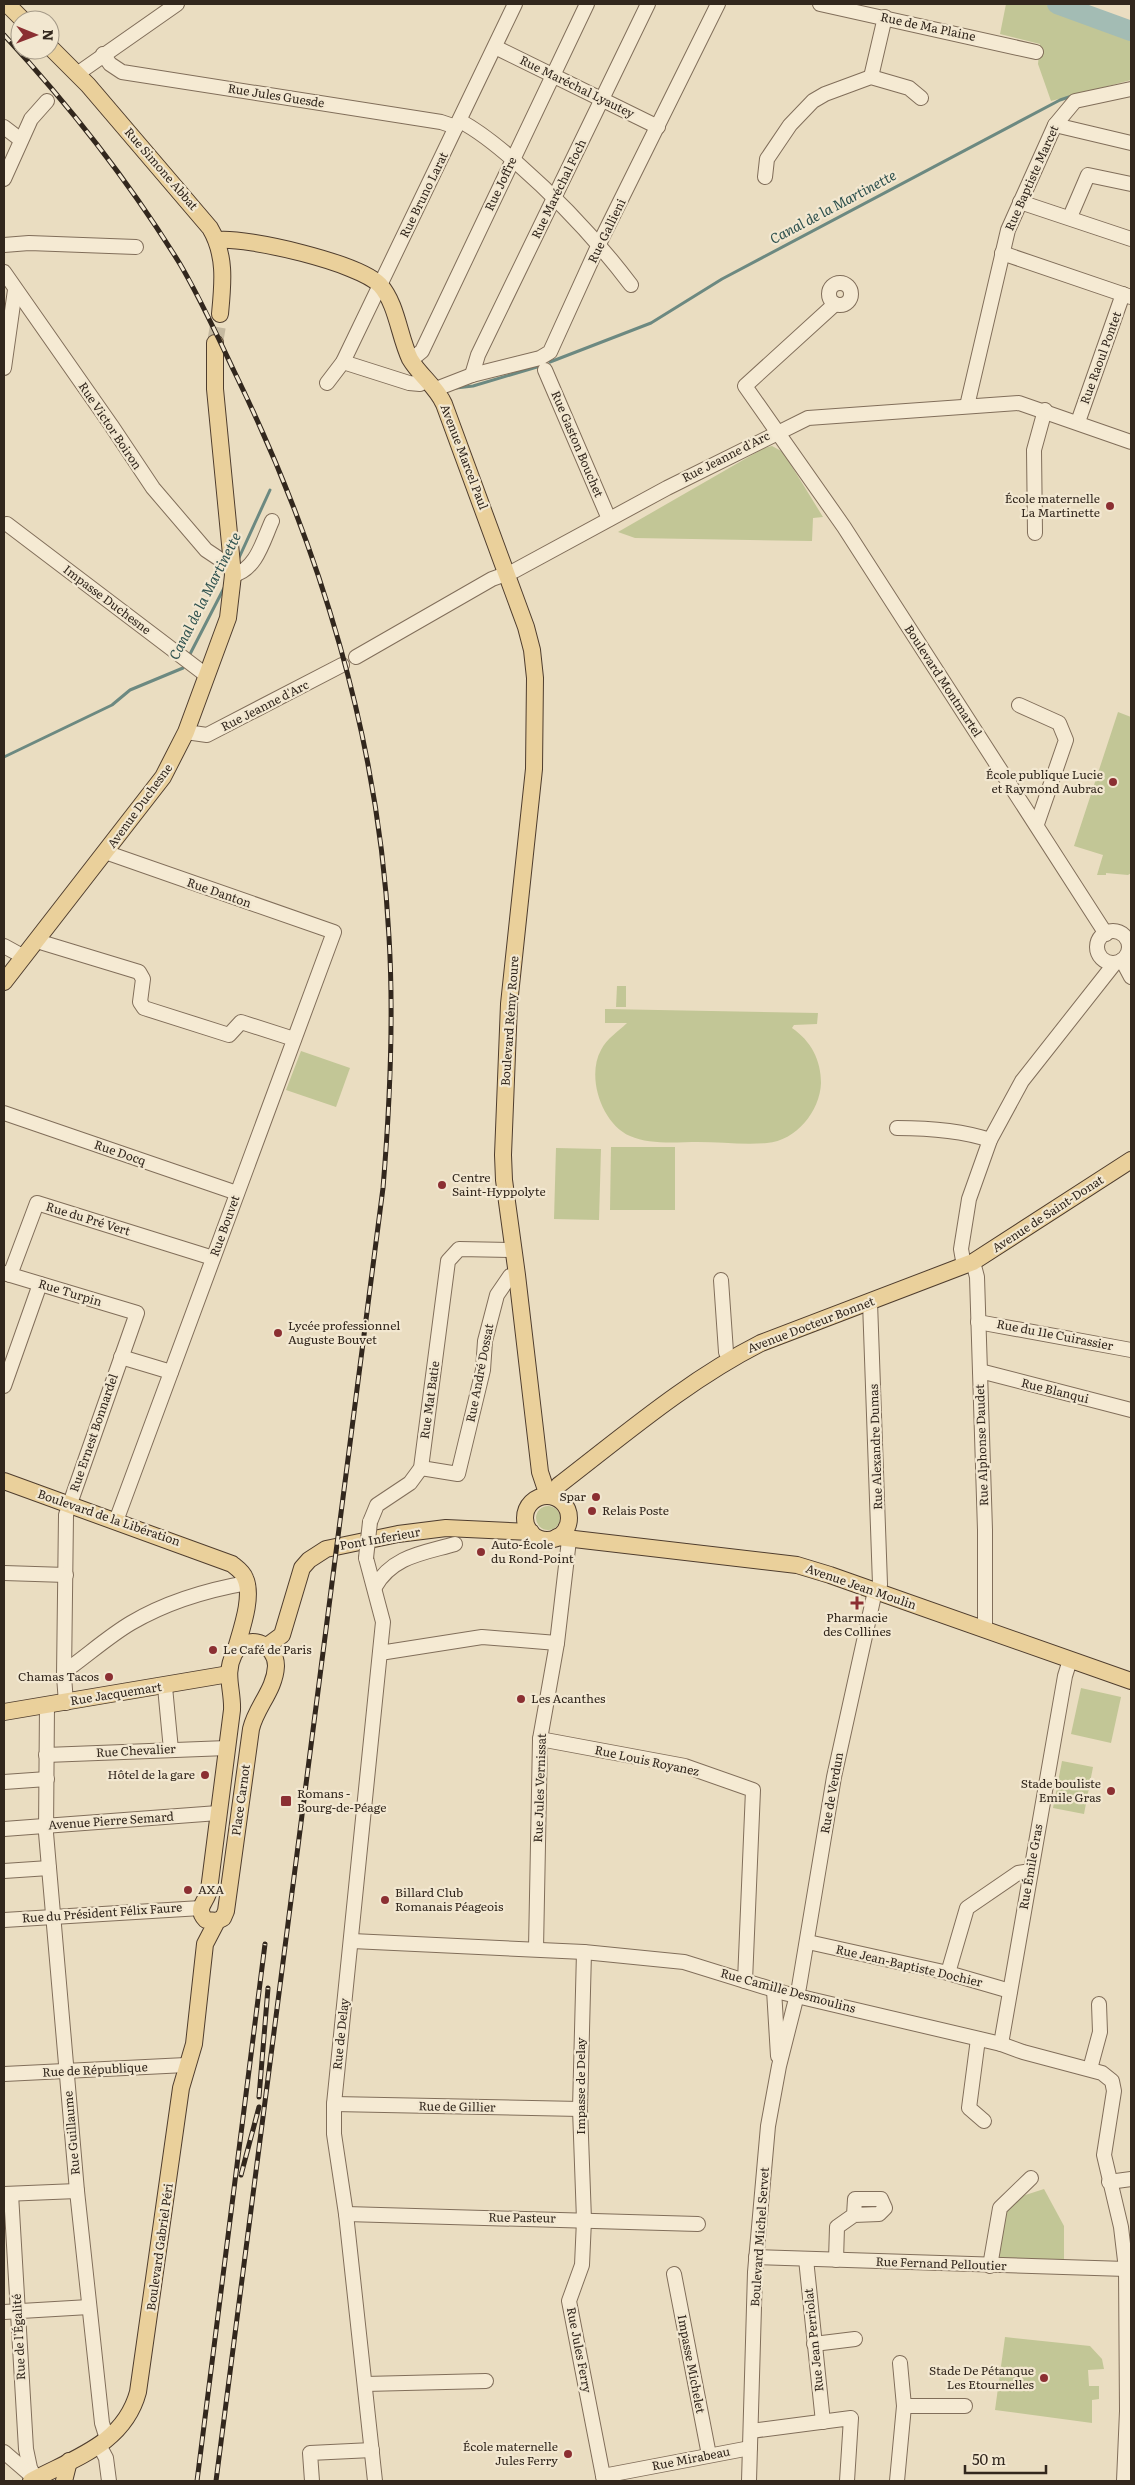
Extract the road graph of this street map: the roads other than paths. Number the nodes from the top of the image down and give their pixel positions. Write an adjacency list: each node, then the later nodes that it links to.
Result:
1 (177, 4): 10 (street)
2 (515, 4): 8 (street, Rue Bruno Larat)
3 (587, 4): 13 (street, Rue Joffre)
4 (648, 4): 18 (street, Rue Maréchal Foch)
5 (718, 4): 22 (street, Rue Gallieni)
6 (820, 4): 7 (street, Rue de Ma Plaine)
7 (885, 17): 9 (street, Rue de Ma Plaine); 14 (street)
8 (495, 47): 13 (street, Rue Maréchal Lyautey); 19 (street, Rue Bruno Larat)
9 (1036, 52)
10 (103, 54): 12 (street); 19 (street, Rue Jules Guesde)
11 (60, 57): 12 (main road, Rue Simone Abbat)
12 (77, 74): 33 (main road, Rue Simone Abbat)
13 (553, 75): 18 (street, Rue Maréchal Lyautey); 25 (street, Rue Joffre)
14 (871, 77): 16 (street); 26 (street)
15 (1131, 89): 20 (street, Rue Baptiste Marcet)
16 (921, 98)
17 (46, 100): 23 (street)
18 (603, 100): 22 (street, Rue Maréchal Lyautey); 29 (street, Rue Maréchal Foch)
19 (458, 124): 25 (street, Rue Jules Guesde); 40 (street, Rue Bruno Larat)
20 (1055, 125): 24 (street); 30 (street, Rue Baptiste Marcet)
21 (4, 127): 23 (street)
22 (658, 127): 34 (street, Rue Gallieni)
23 (21, 140): 27 (street)
24 (1131, 143)
25 (512, 159): 29 (street, Rue Jules Guesde); 46 (street, Rue Joffre)
26 (765, 177)
27 (4, 178)
28 (1131, 184): 31 (street)
29 (556, 197): 34 (street, Rue Jules Guesde); 50 (street, Rue Maréchal Foch)
30 (1020, 202): 31 (street); 37 (street, Rue Baptiste Marcet)
31 (1070, 217): 32 (street)
32 (1131, 239)
33 (218, 240): 40 (main road); 44 (main road, Rue Simone Abbat)
34 (600, 244): 39 (street, Rue Jules Guesde); 50 (street, Rue Gallieni)
35 (4, 245): 36 (street)
36 (136, 247)
37 (1002, 253): 42 (street); 53 (street, Rue Baptiste Marcet)
38 (4, 272): 41 (street, Rue Victor Boiron)
39 (631, 285)
40 (380, 286): 46 (main road, Avenue Marcel Paul); 47 (street, Rue Bruno Larat)
41 (15, 290): 48 (street); 62 (street, Rue Victor Boiron)
42 (1127, 296): 55 (street, Rue Raoul Pontet)
43 (835, 304): 56 (street, Boulevard Montmartel)
44 (220, 314)
45 (216, 343): 62 (main road)
46 (411, 360): 52 (main road, Avenue Marcel Paul)
47 (343, 362): 51 (street, Rue Bruno Larat); 52 (street)
48 (4, 368)
49 (545, 370): 58 (street, Rue Gaston Bouchet)
50 (472, 375): 52 (street, Rue Gallieni)
51 (327, 383)
52 (431, 384): 63 (main road, Avenue Marcel Paul)
53 (967, 406): 54 (street, Rue Jeanne d'Arc); 56 (street, Rue Jeanne d'Arc)
54 (1045, 410): 55 (street, Rue Jeanne d'Arc); 61 (street)
55 (1078, 422): 57 (street, Rue Jeanne d'Arc)
56 (779, 431): 58 (street, Rue Jeanne d'Arc); 69 (street, Boulevard Montmartel)
57 (1131, 442)
58 (609, 519): 63 (street, Rue Jeanne d'Arc)
59 (272, 522): 62 (street)
60 (7, 524): 66 (street, Impasse Duchesne)
61 (1035, 533)
62 (233, 569): 66 (main road, Avenue Duchesne)
63 (507, 573): 64 (street, Rue Jeanne d'Arc); 88 (main road, Boulevard Rémy Roure)
64 (356, 657)
65 (342, 665): 68 (street, Rue Jeanne d'Arc)
66 (206, 675): 68 (main road, Avenue Duchesne)
67 (1018, 705): 69 (street)
68 (186, 732): 70 (main road, Avenue Duchesne)
69 (1037, 824): 72 (street, Boulevard Montmartel)
70 (105, 852): 71 (street, Rue Danton); 74 (main road, Avenue Duchesne)
71 (334, 932): 82 (street, Rue Bouvet)
72 (1106, 934): 73 (street); 77 (street)
73 (1129, 938): 78 (street)
74 (37, 941): 76 (main road, Avenue Duchesne); 82 (street)
75 (4, 946): 76 (street)
76 (24, 957): 80 (main road, Avenue Duchesne)
77 (1100, 957): 78 (street); 81 (street)
78 (1119, 961): 79 (street); 81 (street, Rue Alphonse Daudet)
79 (1131, 977)
80 (4, 982)
81 (1090, 994): 85 (street, Rue Alphonse Daudet)
82 (294, 1039): 87 (street, Rue Bouvet)
83 (4, 1113): 87 (street, Rue Docq)
84 (897, 1128): 85 (street)
85 (990, 1140): 90 (street, Rue Alphonse Daudet)
86 (1131, 1160): 90 (main road, Avenue de Saint-Donat)
87 (237, 1194): 89 (street, Rue Bouvet)
88 (514, 1250): 92 (main road, Boulevard Rémy Roure); 106 (street, Rue Mat Batie)
89 (213, 1258): 91 (street, Rue du Pré Vert); 102 (street, Rue Bouvet)
90 (968, 1264): 95 (main road, Avenue Docteur Bonnet); 97 (street, Rue Alphonse Daudet)
91 (7, 1274): 94 (street, Rue Turpin)
92 (517, 1275): 105 (main road, Boulevard Rémy Roure); 106 (street, Rue André Dossat)
93 (721, 1280): 100 (street)
94 (40, 1284): 96 (street, Rue Turpin); 103 (street)
95 (870, 1302): 100 (main road, Avenue Docteur Bonnet); 122 (street, Rue Alexandre Dumas)
96 (137, 1313): 99 (street, Rue Ernest Bonnardel)
97 (978, 1322): 98 (street, Rue du 11e Cuirassier); 101 (street, Rue Alphonse Daudet)
98 (1131, 1350)
99 (121, 1357): 102 (street); 110 (street, Rue Ernest Bonnardel)
100 (729, 1359): 107 (main road, Avenue Docteur Bonnet)
101 (980, 1371): 104 (street, Rue Blanqui); 124 (street, Rue Alphonse Daudet)
102 (171, 1372): 113 (street, Rue Bouvet)
103 (4, 1386)
104 (1131, 1410)
105 (540, 1467): 107 (main road); 109 (main road, Boulevard Rémy Roure); 112 (main road, Boulevard Rémy Roure)
106 (421, 1468): 121 (street, bridge)
107 (572, 1474): 109 (main road, Avenue Docteur Bonnet); 111 (main road)
108 (4, 1481): 110 (main road, Boulevard de la Libération)
109 (549, 1496): 111 (main road); 112 (main road)
110 (69, 1504): 113 (main road, Boulevard de la Libération); 119 (street, Rue Ernest Bonnardel)
111 (565, 1505): 116 (main road)
112 (529, 1509): 114 (main road, Pont Inferieur); 115 (main road)
113 (116, 1521): 120 (main road, Boulevard de la Libération)
114 (491, 1528): 115 (main road, Pont Inferieur); 126 (main road, Pont Inferieur)
115 (531, 1532): 116 (main road)
116 (568, 1536): 122 (main road, Avenue Jean Moulin); 125 (street, Rue Jules Vernissat)
117 (455, 1544): 121 (street)
118 (4, 1573): 119 (street)
119 (66, 1575): 131 (street, Rue Ernest Bonnardel)
120 (247, 1583): 123 (main road); 131 (street)
121 (375, 1587): 128 (street, Rue de Delay)
122 (877, 1592): 124 (main road, Avenue Jean Moulin); 156 (street, Rue de Verdun)
123 (246, 1610): 126 (main road); 127 (main road, Place Carnot)
124 (985, 1630): 129 (main road, Avenue Jean Moulin)
125 (557, 1643): 128 (street); 139 (street, Rue Jules Vernissat)
126 (267, 1649): 127 (main road); 135 (main road, Place Carnot)
127 (235, 1652): 130 (main road, Place Carnot)
128 (380, 1652): 155 (street, Rue de Delay)
129 (1070, 1660): 132 (main road, Avenue Jean Moulin); 150 (street, Rue Émile Gras)
130 (229, 1674): 133 (main road, Rue Jacquemart); 134 (main road, Place Carnot)
131 (64, 1676): 136 (street, Rue Ernest Bonnardel)
132 (1131, 1681)
133 (165, 1687): 136 (main road, Rue Jacquemart); 141 (street)
134 (233, 1695): 135 (main road); 140 (main road, Place Carnot)
135 (263, 1699): 152 (main road, Place Carnot)
136 (66, 1703): 137 (main road, Rue Jacquemart)
137 (47, 1706): 138 (main road, Rue Jacquemart); 142 (street, Rue Guillaume)
138 (4, 1712)
139 (540, 1740): 157 (street, Rue Jules Vernissat); 160 (street, Rue Louis Royanez)
140 (227, 1748): 141 (street, Rue Chevalier); 145 (main road, Place Carnot)
141 (171, 1750): 142 (street, Rue Chevalier)
142 (46, 1755): 143 (street, Rue Guillaume)
143 (47, 1779): 144 (street); 146 (street, Rue Guillaume)
144 (4, 1782)
145 (218, 1813): 146 (street, Avenue Pierre Semard); 151 (main road, Place Carnot)
146 (46, 1826): 147 (street, Avenue Pierre Semard); 148 (street, Rue Guillaume)
147 (4, 1829)
148 (49, 1868): 149 (street); 153 (street, Rue Guillaume)
149 (4, 1871)
150 (1031, 1871): 159 (street); 162 (street, Rue Émile Gras)
151 (203, 1906): 152 (main road); 152 (main road); 153 (street, Rue du Président Félix Faure); 167 (main road, Boulevard Gabriel Péri)
152 (222, 1914): 167 (main road, Boulevard Gabriel Péri)
153 (53, 1916): 154 (street, Rue du Président Félix Faure); 170 (street, Rue Guillaume)
154 (4, 1920)
155 (352, 1941): 157 (street, Rue Camille Desmoulins); 172 (street, Rue de Delay)
156 (808, 1942): 159 (street, Rue Jean-Baptiste Dochier); 163 (street, Rue de Verdun)
157 (536, 1949): 158 (street, Rue Camille Desmoulins)
158 (584, 1952): 160 (street, Rue Camille Desmoulins); 173 (street, Impasse de Delay)
159 (948, 1973): 162 (street, Rue Jean-Baptiste Dochier)
160 (745, 1981): 161 (street, Rue Camille Desmoulins)
161 (774, 1990): 163 (street, Rue Camille Desmoulins); 168 (street)
162 (1010, 1991): 166 (street, Rue Émile Gras)
163 (797, 1996): 165 (street, Rue Camille Desmoulins); 168 (street, Boulevard Michel Servet)
164 (1099, 2004): 169 (street)
165 (978, 2039): 166 (street, Rue Camille Desmoulins); 174 (street)
166 (1001, 2044): 169 (street, Rue Camille Desmoulins)
167 (186, 2065): 170 (street, Rue de République); 202 (main road, Boulevard Gabriel Péri)
168 (780, 2066): 184 (street, Boulevard Michel Servet)
169 (1090, 2069): 177 (street, Rue Camille Desmoulins)
170 (67, 2071): 171 (street, Rue de République); 178 (street, Rue Guillaume)
171 (4, 2074)
172 (334, 2104): 173 (street, Rue de Gillier); 180 (street, Rue de Delay)
173 (580, 2109): 182 (street, Impasse de Delay)
174 (984, 2122)
175 (1030, 2178): 187 (street)
176 (1131, 2179): 177 (street)
177 (1109, 2182): 188 (street)
178 (77, 2191): 179 (street); 190 (street, Rue Guillaume)
179 (7, 2194): 191 (street, Rue de l'Égalité)
180 (346, 2214): 182 (street, Rue Pasteur); 197 (street, Rue de Delay)
181 (854, 2215): 186 (street)
182 (584, 2220): 183 (street, Rue Pasteur); 208 (street, Rue Jules Ferry)
183 (698, 2224)
184 (756, 2257): 185 (street, Rue Fernand Pelloutier); 201 (street, Boulevard Michel Servet)
185 (806, 2259): 186 (street, Rue Fernand Pelloutier); 194 (street, Rue Jean Perriolat)
186 (836, 2260): 187 (street, Rue Fernand Pelloutier)
187 (990, 2266): 188 (street, Rue Fernand Pelloutier)
188 (1126, 2269): 217 (street)
189 (674, 2274): 206 (street, Impasse Michelet)
190 (89, 2306): 191 (street); 202 (street, Rue Guillaume)
191 (18, 2311): 192 (street); 209 (street, Rue de l'Égalité)
192 (4, 2312)
193 (855, 2339): 194 (street)
194 (814, 2344): 200 (street, Rue Jean Perriolat)
195 (900, 2363): 198 (street)
196 (486, 2381): 197 (street)
197 (365, 2384): 204 (street, Rue de Delay)
198 (904, 2406): 199 (street); 216 (street)
199 (965, 2406)
200 (823, 2422): 201 (street); 215 (street)
201 (751, 2431): 203 (street, Boulevard Michel Servet)
202 (103, 2442): 207 (main road, Boulevard Gabriel Péri); 211 (street, Rue Guillaume)
203 (750, 2448): 206 (street, Rue Mirabeau); 214 (street, Boulevard Michel Servet)
204 (372, 2450): 212 (street); 213 (street, Rue de Delay)
205 (4, 2452): 209 (street)
206 (709, 2455): 208 (street, Rue Mirabeau)
207 (69, 2461): 209 (main road, Boulevard Gabriel Péri); 210 (main road)
208 (604, 2479)
209 (35, 2480)
210 (64, 2481)
211 (109, 2481)
212 (312, 2481)
213 (375, 2481)
214 (749, 2481)
215 (847, 2481)
216 (897, 2481)
217 (1124, 2481)

